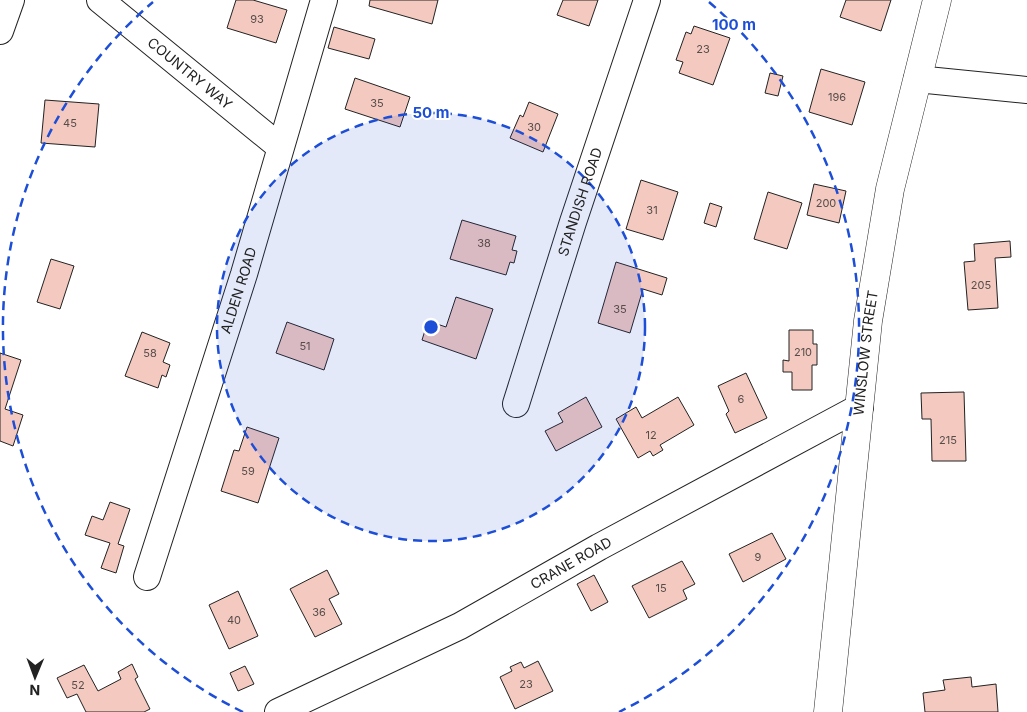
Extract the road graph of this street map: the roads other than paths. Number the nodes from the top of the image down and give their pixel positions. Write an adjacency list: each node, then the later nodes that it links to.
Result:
1 (11, 0): 6 (street)
2 (100, 0): 9 (street, COUNTRY WAY)
3 (324, 0): 9 (street, ALDEN ROAD)
4 (647, 0): 10 (street, STANDISH ROAD)
5 (937, 0): 7 (street, WINSLOW STREET)
6 (0, 32)
7 (917, 79): 8 (street); 11 (street, WINSLOW STREET)
8 (1027, 90)
9 (280, 147): 12 (street, ALDEN ROAD)
10 (516, 404)
11 (860, 407): 13 (street, CRANE ROAD); 14 (street, WINSLOW STREET)
12 (147, 577)
13 (278, 712)
14 (828, 712)

